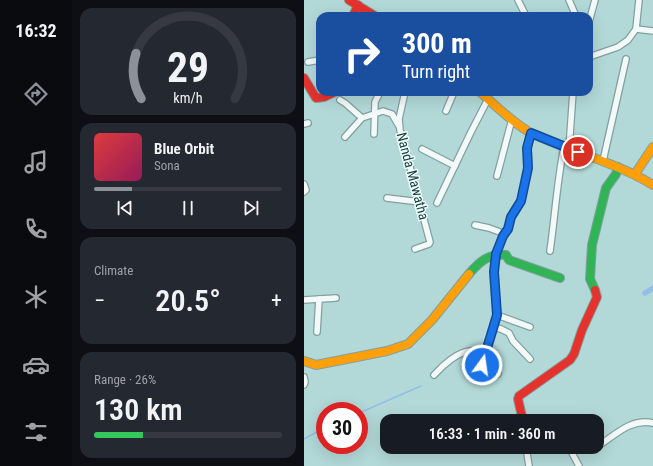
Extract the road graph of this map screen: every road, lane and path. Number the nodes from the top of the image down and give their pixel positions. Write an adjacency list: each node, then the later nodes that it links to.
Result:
1 (349, 0): 6 (street)
2 (518, 0): 9 (street)
3 (569, 0): 10 (street)
4 (595, 0): 11 (street)
5 (639, 0): 12 (street)
6 (358, 5): 7 (street); 8 (street)
7 (355, 12)
8 (369, 12)
9 (524, 12)
10 (574, 12)
11 (592, 12)
12 (636, 28): 13 (street); 14 (street)
13 (653, 31)
14 (593, 56)
15 (626, 59): 38 (street)
16 (316, 61): 17 (street)
17 (308, 62)
18 (304, 78): 19 (street)
19 (326, 96)
20 (378, 96): 28 (street)
21 (404, 96): 31 (street, Nanda Mawatha)
22 (452, 96): 27 (street)
23 (485, 96): 25 (street)
24 (573, 96): 36 (street)
25 (488, 99): 30 (street); 39 (street)
26 (340, 100): 29 (street)
27 (446, 111)
28 (375, 114): 29 (street); 31 (street); 33 (street)
29 (362, 118): 34 (street)
30 (512, 119): 32 (street); 42 (street)
31 (400, 128): 47 (street, Nanda Mawatha)
32 (531, 133): 36 (street); 50 (street)
33 (374, 134)
34 (345, 138)
35 (653, 147): 41 (street)
36 (567, 148): 38 (street); 52 (street)
37 (422, 149): 39 (street)
38 (603, 161): 40 (street)
39 (455, 166): 48 (street)
40 (618, 167): 41 (street); 69 (street)
41 (635, 174): 44 (street)
42 (496, 176)
43 (304, 184): 45 (street)
44 (653, 185)
45 (304, 192)
46 (387, 198): 47 (street)
47 (420, 202): 51 (street, Nanda Mawatha)
48 (437, 203)
49 (475, 225): 50 (street)
50 (505, 234): 53 (street)
51 (415, 249)
52 (550, 252)
53 (496, 254): 54 (street); 58 (street); 64 (street)
54 (560, 278)
55 (336, 298): 56 (street)
56 (319, 299): 57 (street); 61 (street)
57 (304, 300)
58 (497, 315): 59 (street); 60 (street)
59 (493, 327): 62 (street); 63 (street)
60 (530, 327)
61 (317, 332)
62 (484, 354): 65 (street); 66 (street)
63 (530, 359)
64 (304, 361)
65 (498, 374)
66 (434, 375)
67 (304, 377): 68 (street)
68 (304, 385)
69 (521, 414)
70 (653, 423): 71 (street)
71 (604, 443)
72 (527, 454): 74 (street)
73 (573, 454): 75 (street)
74 (528, 466)
75 (579, 466)

